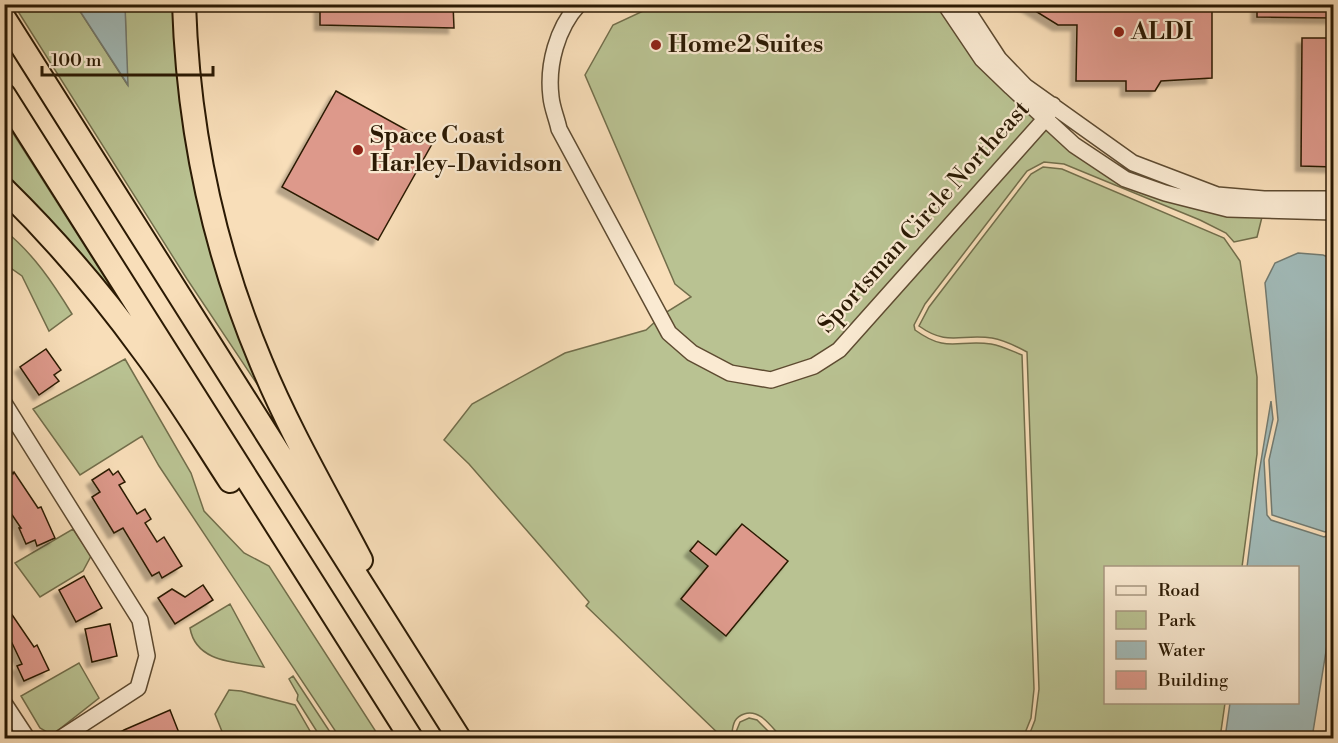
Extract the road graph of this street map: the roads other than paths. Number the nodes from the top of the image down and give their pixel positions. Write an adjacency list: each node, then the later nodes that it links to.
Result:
1 (184, 4): 13 (highway)
2 (579, 4): 7 (street, Sportsman Circle Northeast)
3 (945, 4): 7 (street)
4 (963, 4): 7 (street)
5 (4, 18): 13 (highway)
6 (4, 95): 12 (highway)
7 (1049, 111): 9 (street); 10 (street)
8 (4, 189): 12 (highway)
9 (1334, 199)
10 (1334, 212)
11 (4, 403): 16 (street)
12 (328, 609): 17 (highway)
13 (396, 638): 18 (highway)
14 (4, 703): 15 (street)
15 (27, 738)
16 (61, 738)
17 (411, 738)
18 (459, 738)

